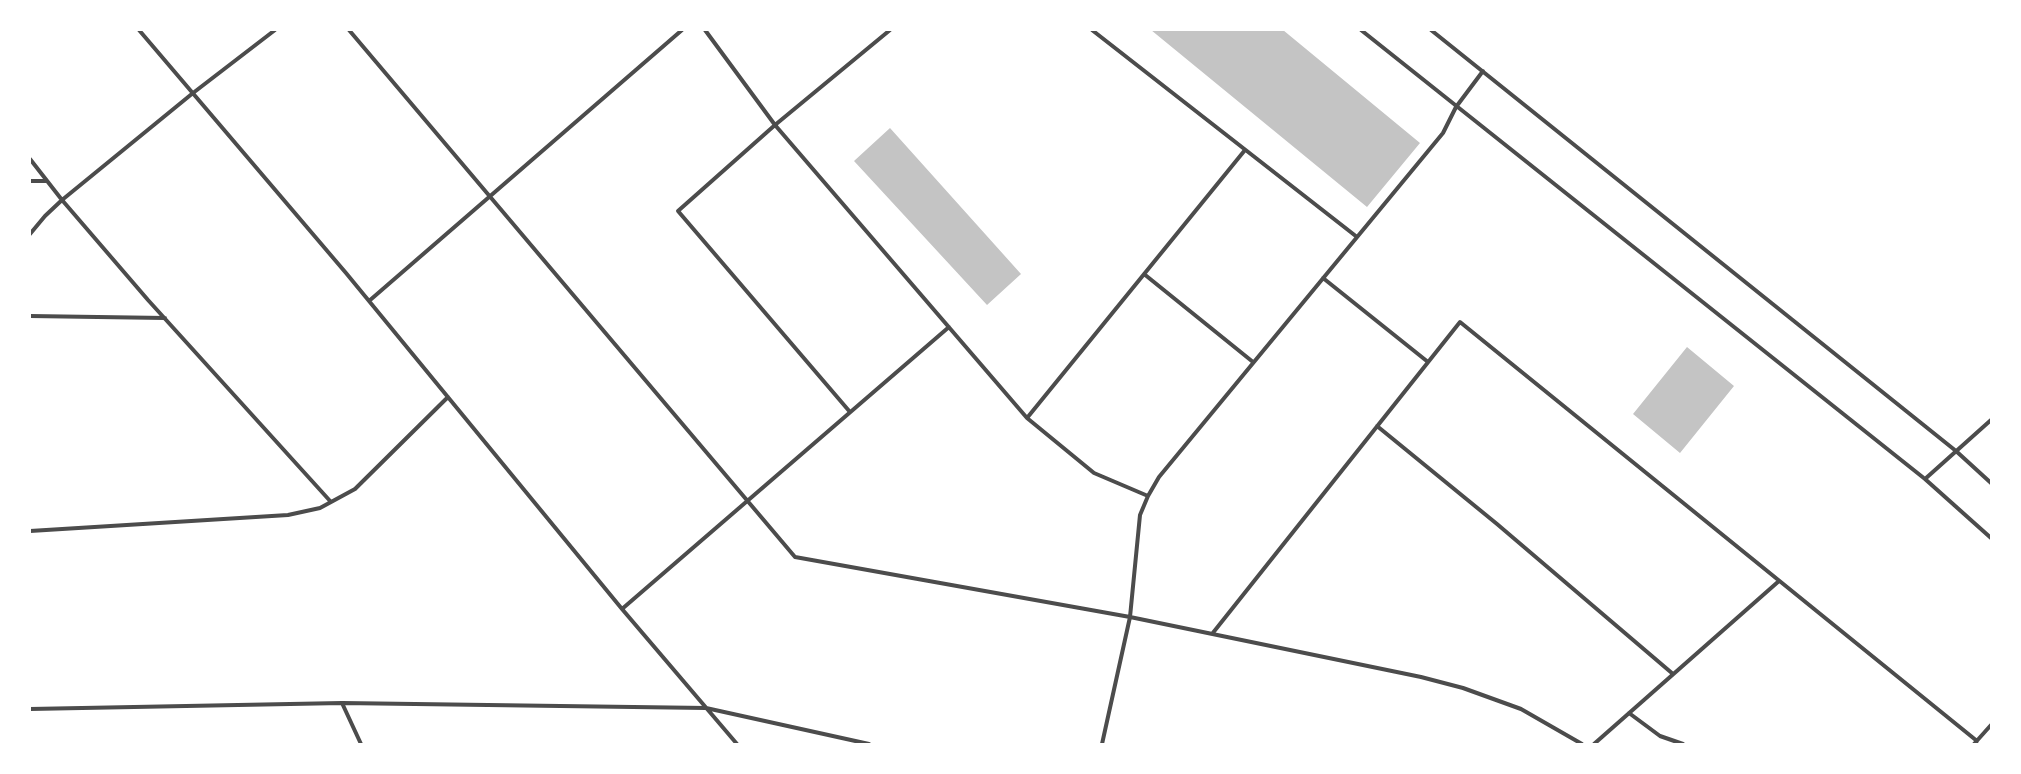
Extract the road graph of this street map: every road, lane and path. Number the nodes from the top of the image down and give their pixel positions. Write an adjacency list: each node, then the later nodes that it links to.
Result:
1 (139, 30): 11 (street)
2 (275, 30): 11 (street)
3 (350, 30): 18 (street)
4 (682, 30): 18 (street)
5 (705, 30): 13 (street)
6 (890, 30): 13 (street)
7 (1092, 30): 14 (street)
8 (1361, 30): 12 (street)
9 (1430, 30): 10 (street)
10 (1482, 71): 12 (street); 35 (street)
11 (193, 93): 19 (street); 24 (street)
12 (1456, 107): 21 (street); 36 (street)
13 (775, 125): 27 (street); 31 (street)
14 (1245, 150): 21 (street); 22 (street)
15 (30, 159): 17 (street)
16 (30, 181): 17 (street)
17 (47, 181): 19 (street)
18 (491, 197): 24 (street); 39 (street)
19 (62, 200): 20 (street); 26 (street)
20 (30, 234)
21 (1357, 237): 23 (street)
22 (1144, 274): 28 (street); 32 (street)
23 (1323, 278): 28 (street); 29 (street)
24 (369, 301): 30 (street)
25 (30, 316): 26 (street)
26 (165, 318): 40 (street)
27 (949, 327): 31 (street); 32 (street)
28 (1253, 362): 38 (street)
29 (1428, 362): 34 (street); 43 (street)
30 (448, 397): 40 (street); 44 (street)
31 (850, 412): 39 (street)
32 (1027, 418): 38 (street)
33 (1991, 420): 35 (street)
34 (1377, 426): 46 (street); 47 (street)
35 (1956, 451): 36 (street); 37 (street)
36 (1925, 479): 42 (street)
37 (1991, 483)
38 (1148, 496): 45 (street)
39 (748, 500): 44 (street); 45 (street)
40 (331, 502): 41 (street)
41 (30, 531)
42 (1991, 538)
43 (1779, 581): 47 (street); 53 (street)
44 (622, 609): 49 (street)
45 (1130, 617): 46 (street); 57 (street)
46 (1212, 634): 58 (street)
47 (1673, 674): 51 (street)
48 (342, 702): 49 (street); 50 (street); 54 (street)
49 (706, 708): 55 (street); 56 (street)
50 (30, 709)
51 (1629, 713): 59 (street); 60 (street)
52 (1991, 725): 53 (street)
53 (1975, 742)
54 (361, 744)
55 (737, 744)
56 (868, 744)
57 (1102, 744)
58 (1582, 744)
59 (1594, 744)
60 (1683, 744)

